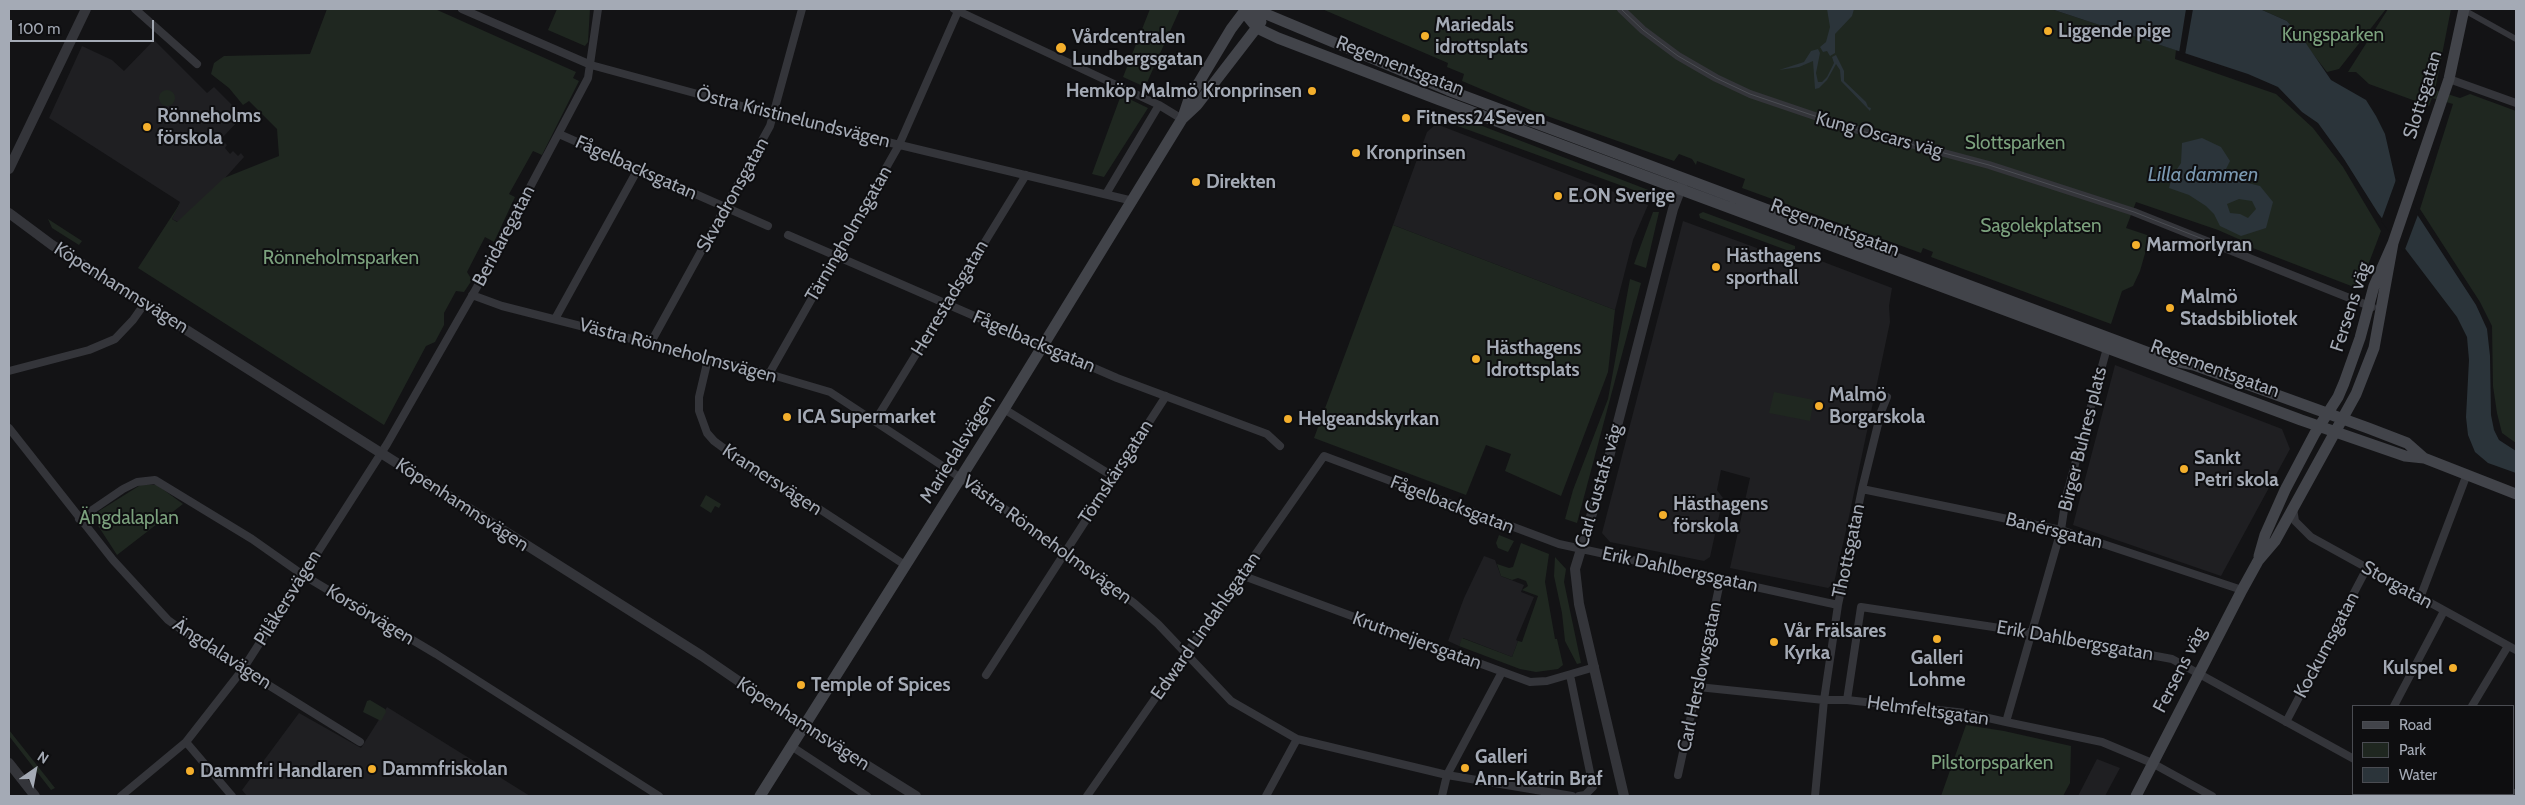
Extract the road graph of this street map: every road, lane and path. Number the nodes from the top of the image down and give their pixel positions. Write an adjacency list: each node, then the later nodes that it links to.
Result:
1 (86, 9): 22 (street)
2 (134, 9): 13 (street)
3 (462, 9): 14 (street, Östra Kristinelundsvägen)
4 (598, 9): 14 (street, Beridaregatan)
5 (802, 9): 18 (street, Skvadronsgatan)
6 (957, 9): 17 (street); 21 (street, Tärningholmsgatan)
7 (1621, 9): 37 (street, Kung Oscars väg)
8 (1243, 10): 10 (main road, Regementsgatan); 11 (main road, Regementsgatan); 19 (main road, Mariedalsvägen)
9 (2464, 10): 12 (street); 15 (main road, Slottsgatan)
10 (1268, 12): 11 (main road, Mariedalsvägen); 25 (main road, Regementsgatan)
11 (1257, 28): 19 (main road, Mariedalsvägen); 25 (main road, Regementsgatan)
12 (2516, 39)
13 (197, 64)
14 (591, 65): 18 (street, Östra Kristinelundsvägen); 20 (street, Beridaregatan)
15 (2449, 79): 16 (street); 32 (main road, Slottsgatan)
16 (2516, 103)
17 (1158, 105): 19 (street); 26 (street)
18 (775, 115): 21 (street, Östra Kristinelundsvägen); 28 (street, Skvadronsgatan)
19 (1182, 119): 27 (main road, Mariedalsvägen)
20 (559, 134): 23 (street, Fågelbacksgatan); 34 (street, Beridaregatan)
21 (900, 145): 24 (street, Östra Kristinelundsvägen); 33 (street, Tärningholmsgatan)
22 (9, 169)
23 (638, 169): 28 (street, Fågelbacksgatan); 39 (street)
24 (1026, 175): 26 (street, Östra Kristinelundsvägen); 36 (street, Herrestadsgatan)
25 (1683, 184): 42 (main road, Regementsgatan); 49 (main road, Regementsgatan); 67 (street, Carl Gustafs väg)
26 (1106, 194): 27 (street, Östra Kristinelundsvägen)
27 (1133, 201): 41 (main road, Mariedalsvägen)
28 (726, 208): 30 (street, Fågelbacksgatan); 40 (street, Skvadronsgatan)
29 (9, 214): 35 (street, Köpenhamnsvägen)
30 (768, 226)
31 (788, 235): 33 (street, Fågelbacksgatan)
32 (2393, 243): 37 (main road, Fersens väg); 38 (main road, Fersens väg)
33 (836, 256): 36 (street, Fågelbacksgatan); 45 (street, Tärningholmsgatan)
34 (472, 295): 39 (street, Västra Rönneholmsvägen); 56 (street, Beridaregatan)
35 (145, 303): 44 (street); 56 (street, Köpenhamnsvägen)
36 (946, 304): 41 (street, Fågelbacksgatan); 51 (street, Herrestadsgatan)
37 (2368, 305): 38 (street, Kung Oscars väg); 49 (main road, Fersens väg)
38 (2380, 310): 50 (main road, Fersens väg)
39 (555, 319): 40 (street, Västra Rönneholmsvägen)
40 (650, 344): 43 (street, Västra Rönneholmsvägen)
41 (1042, 346): 46 (street, Fågelbacksgatan); 48 (main road, Mariedalsvägen)
42 (2106, 348): 52 (main road, Regementsgatan); 66 (street, Birger Buhres plats)
43 (708, 359): 45 (street, Västra Rönneholmsvägen); 70 (street, Kramersvägen)
44 (9, 371)
45 (768, 374): 51 (street, Västra Rönneholmsvägen)
46 (1166, 396): 55 (street, Fågelbacksgatan); 60 (street, Törnskärsgatan)
47 (1887, 397): 62 (street, Thottsgatan)
48 (1004, 409): 60 (street); 61 (main road, Mariedalsvägen)
49 (2328, 414): 50 (main road, Regementsgatan); 52 (main road, Fersens väg)
50 (2342, 419): 54 (main road, Fersens väg); 58 (main road, Regementsgatan)
51 (875, 421): 61 (street, Västra Rönneholmsvägen)
52 (2320, 426): 54 (main road, Regementsgatan); 69 (main road, Fersens väg)
53 (9, 428): 65 (street, Ängdalavägen)
54 (2334, 431): 58 (main road, Regementsgatan); 64 (main road)
55 (1280, 446)
56 (381, 453): 72 (street, Pilåkersvägen); 97 (street, Köpenhamnsvägen)
57 (1324, 456): 67 (street, Fågelbacksgatan); 73 (street, Edward Lindahlsgatan)
58 (2424, 458): 59 (main road, Regementsgatan)
59 (2467, 474): 63 (main road, Regementsgatan); 76 (street)
60 (1114, 477): 68 (street, Törnskärsgatan)
61 (960, 478): 68 (street, Västra Rönneholmsvägen); 70 (main road, Mariedalsvägen)
62 (1862, 489): 66 (street, Banérsgatan); 77 (street, Thottsgatan)
63 (2516, 494)
64 (2292, 509): 69 (main road, Fersens väg); 71 (street, Storgatan)
65 (79, 519): 72 (street, Korsörvägen); 85 (street, Ängdalavägen)
66 (2061, 530): 75 (street, Banérsgatan); 80 (street, Birger Buhres plats)
67 (1581, 549): 74 (street, Erik Dahlbergsgatan); 84 (street, Carl Gustafs väg)
68 (1064, 552): 83 (street, Västra Rönneholmsvägen); 88 (street, Törnskärsgatan)
69 (2258, 561): 75 (main road, Fersens väg)
70 (905, 565): 97 (main road, Mariedalsvägen)
71 (2367, 568): 76 (street, Storgatan); 96 (street, Kockumsgatan)
72 (303, 575): 85 (street, Pilåkersvägen); 110 (street, Korsörvägen)
73 (1242, 575): 83 (street, Edward Lindahlsgatan); 86 (street, Krutmeijersgatan)
74 (1721, 578): 77 (street, Erik Dahlbergsgatan); 90 (street, Carl Herslowsgatan)
75 (2242, 590): 87 (main road, Fersens väg)
76 (2420, 598): 79 (street, Storgatan)
77 (1838, 605): 91 (street, Thottsgatan)
78 (1860, 608): 80 (street, Erik Dahlbergsgatan); 92 (street, Thottsgatan)
79 (2444, 611): 81 (street, Storgatan); 93 (street)
80 (2033, 633): 87 (street, Erik Dahlbergsgatan); 95 (street, Birger Buhres plats)
81 (2508, 646): 82 (street, Storgatan); 94 (street)
82 (2516, 650)
83 (1185, 654): 98 (street, Västra Rönneholmsvägen); 114 (street, Edward Lindahlsgatan)
84 (1595, 667): 89 (street, Krutmeijersgatan); 119 (street, Carl Gustafs väg)
85 (243, 669): 99 (street, Pilåkersvägen); 100 (street, Ängdalavägen)
86 (1502, 672): 89 (street, Krutmeijersgatan); 105 (street)
87 (2198, 672): 96 (street, Erik Dahlbergsgatan); 103 (main road, Fersens väg)
88 (986, 675)
89 (1570, 675): 118 (street)
90 (1698, 687): 91 (street, Helmfeltsgatan); 106 (street, Carl Herslowsgatan)
91 (1824, 700): 92 (street, Helmfeltsgatan); 120 (street, Thottsgatan)
92 (1848, 700): 95 (street, Helmfeltsgatan)
93 (2395, 705)
94 (2473, 705)
95 (2006, 722): 103 (street, Helmfeltsgatan)
96 (2286, 722): 102 (street, Erik Dahlbergsgatan)
97 (804, 726): 101 (main road, Mariedalsvägen); 113 (street, Köpenhamnsvägen)
98 (1298, 739): 105 (street, Västra Rönneholmsvägen); 115 (street)
99 (186, 742): 108 (street, Pilåkersvägen); 109 (street)
100 (360, 742)
101 (791, 746): 111 (main road, Mariedalsvägen); 112 (street, Köpenhamnsvägen)
102 (2352, 758)
103 (2152, 762): 121 (main road, Fersens väg); 122 (street, Helmfeltsgatan)
104 (9, 763): 107 (street)
105 (1447, 775): 116 (street); 117 (street, Västra Rönneholmsvägen)
106 (1678, 775)
107 (35, 796)
108 (121, 796)
109 (232, 796)
110 (659, 796)
111 (760, 796)
112 (867, 796)
113 (916, 796)
114 (1087, 796)
115 (1266, 796)
116 (1442, 796)
117 (1572, 796)
118 (1579, 796)
119 (1624, 796)
120 (1815, 796)
121 (2136, 796)
122 (2212, 796)

